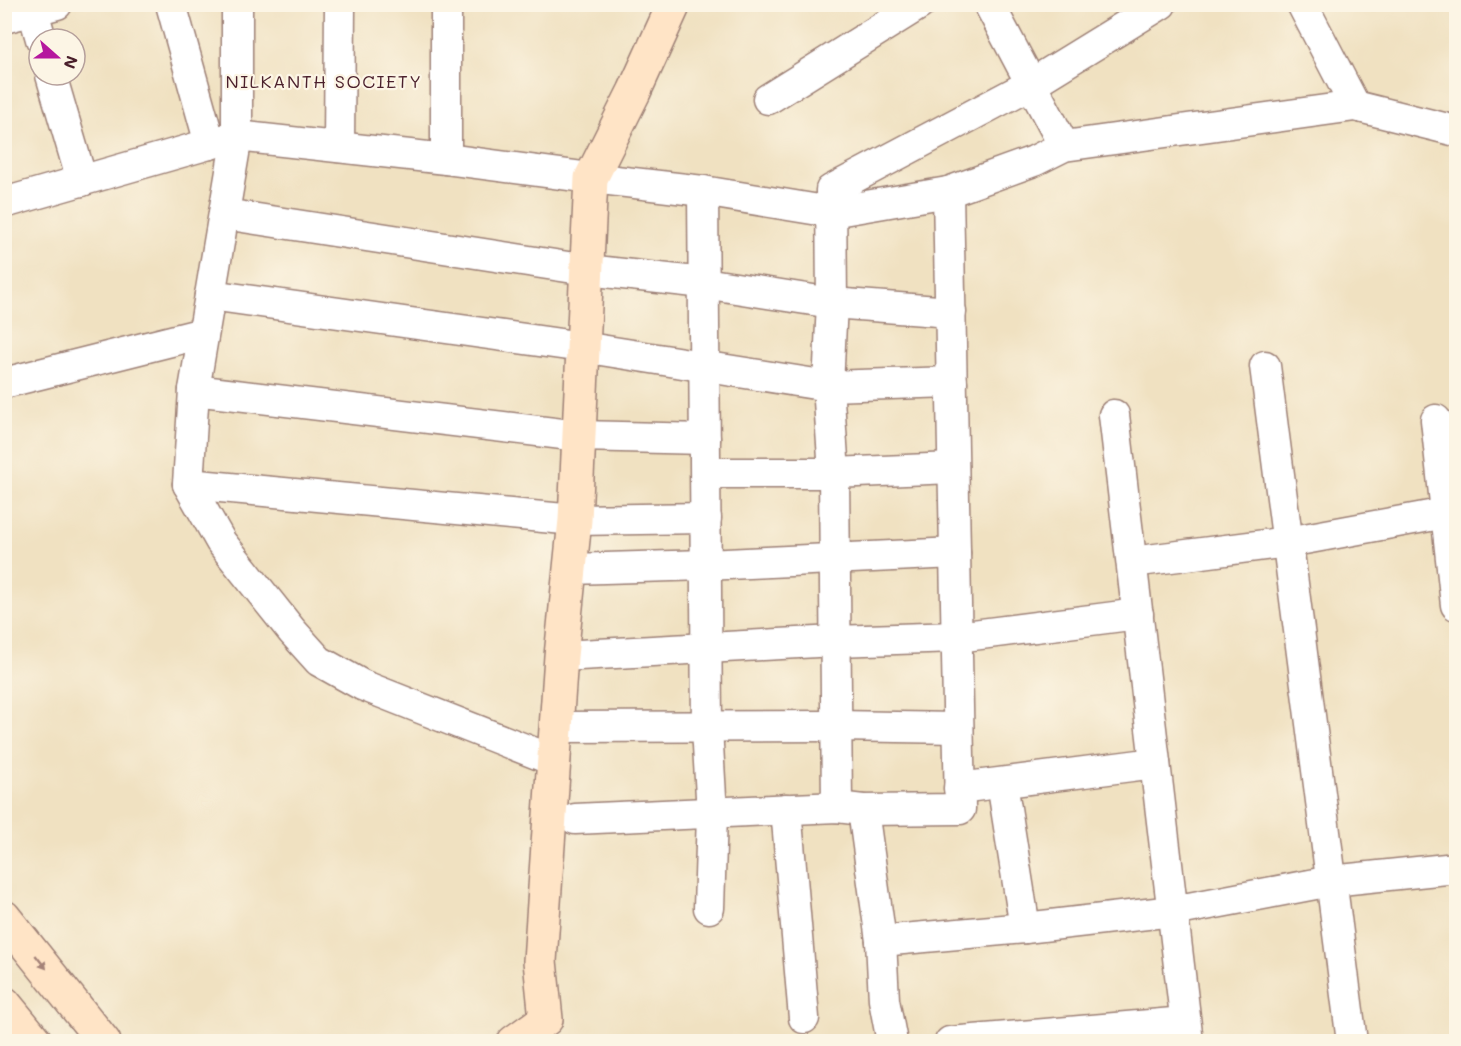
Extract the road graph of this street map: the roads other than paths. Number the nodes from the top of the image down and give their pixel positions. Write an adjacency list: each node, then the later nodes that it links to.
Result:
1 (171, 4): 15 (street)
2 (237, 4): 15 (street)
3 (340, 4): 17 (street)
4 (446, 4): 18 (street)
5 (920, 4): 12 (street)
6 (989, 4): 10 (street)
7 (1161, 4): 10 (street)
8 (1302, 4): 13 (street)
9 (675, 6): 19 (street)
10 (1031, 84): 16 (street); 24 (street)
11 (55, 87): 20 (street)
12 (768, 99)
13 (1356, 106): 14 (street); 16 (street)
14 (1456, 131)
15 (223, 140): 17 (street); 20 (street); 25 (street)
16 (1064, 146): 22 (street)
17 (339, 147): 18 (street)
18 (446, 159): 19 (street)
19 (591, 178): 21 (street); 26 (street)
20 (82, 181): 23 (street)
21 (703, 191): 24 (street); 27 (street)
22 (948, 192): 24 (street); 30 (street)
23 (4, 203)
24 (831, 212): 29 (street)
25 (224, 214): 26 (street); 28 (street)
26 (587, 270): 27 (street); 32 (street)
27 (704, 283): 29 (street); 34 (street)
28 (210, 295): 31 (street); 32 (street)
29 (832, 303): 30 (street); 37 (street)
30 (951, 312): 35 (street)
31 (203, 333): 36 (street); 38 (street)
32 (582, 347): 34 (street); 41 (street)
33 (1265, 366): 50 (street)
34 (705, 367): 37 (street); 42 (street)
35 (952, 382): 37 (street); 43 (street)
36 (4, 383)
37 (828, 386): 45 (street)
38 (194, 390): 41 (street); 46 (street)
39 (1114, 415): 53 (street)
40 (1436, 420): 47 (street)
41 (579, 436): 42 (street); 49 (street)
42 (705, 440): 44 (street)
43 (953, 468): 45 (street); 51 (street)
44 (705, 473): 45 (street); 48 (street)
45 (834, 473): 52 (street)
46 (188, 484): 49 (street); 67 (street)
47 (1446, 513): 50 (street); 56 (street)
48 (706, 518): 49 (street); 54 (street)
49 (574, 520): 55 (street)
50 (1288, 542): 53 (street); 75 (street)
51 (955, 553): 52 (street); 58 (street)
52 (834, 559): 54 (street); 59 (street)
53 (1132, 562): 57 (street)
54 (706, 565): 55 (street); 60 (street)
55 (571, 569): 61 (street)
56 (1456, 590)
57 (1138, 614): 58 (street); 66 (street)
58 (957, 637): 59 (street); 65 (street)
59 (835, 641): 60 (street); 62 (street)
60 (707, 647): 61 (street); 64 (street)
61 (561, 656): 63 (street)
62 (836, 726): 64 (street); 65 (street); 71 (street)
63 (556, 728): 64 (street); 67 (street)
64 (707, 728): 72 (street)
65 (958, 728): 69 (street)
66 (1155, 763): 68 (street); 77 (street)
67 (554, 772): 86 (street)
68 (1002, 783): 69 (street); 79 (street)
69 (959, 788): 71 (street)
70 (786, 809): 71 (street); 72 (street); 82 (street)
71 (850, 809): 80 (street)
72 (712, 814): 73 (street); 76 (street)
73 (575, 819)
74 (1456, 868): 75 (street)
75 (1331, 881): 77 (street); 89 (street)
76 (709, 908)
77 (1173, 911): 79 (street); 83 (street)
78 (4, 917): 85 (street, one-way to 85)
79 (1026, 928): 80 (street)
80 (881, 941): 87 (street)
81 (4, 1003): 84 (street)
82 (804, 1018)
83 (1186, 1032): 88 (street)
84 (36, 1041)
85 (104, 1041)
86 (514, 1041)
87 (892, 1041)
88 (950, 1041)
89 (1352, 1041)

